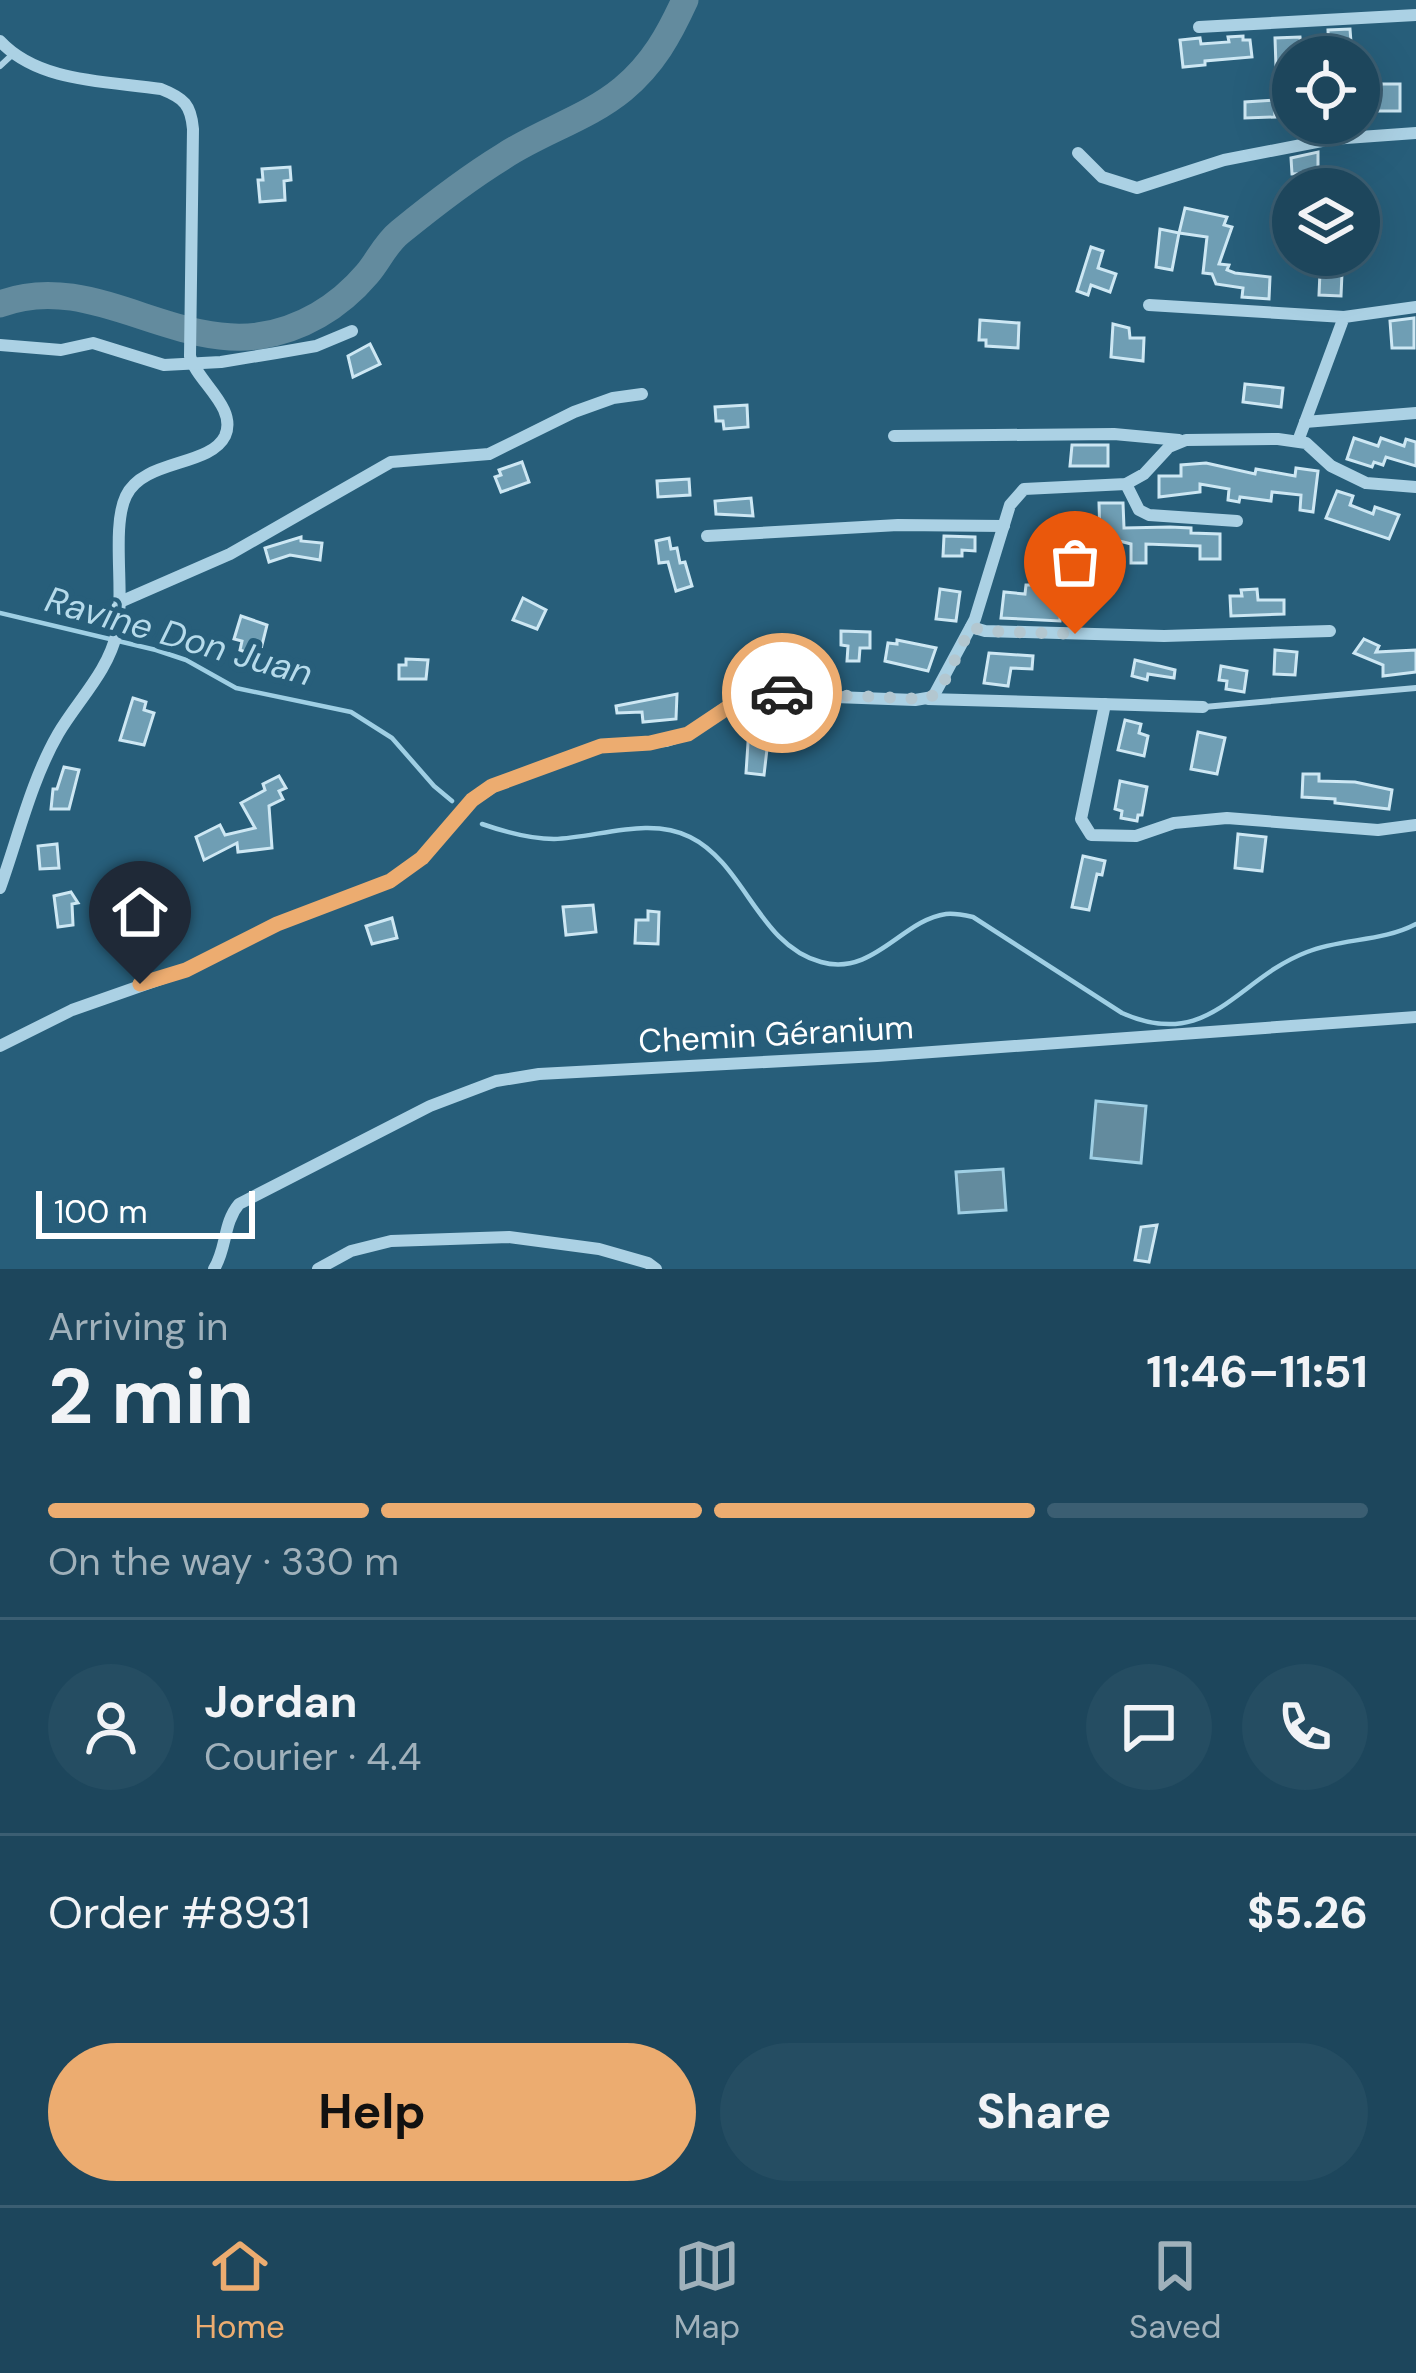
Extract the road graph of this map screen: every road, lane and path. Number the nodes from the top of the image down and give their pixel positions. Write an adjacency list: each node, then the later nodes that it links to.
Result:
1 (1416, 15): 2 (street)
2 (1199, 27)
3 (0, 41): 4 (street)
4 (13, 54): 5 (lane); 13 (street)
5 (0, 66)
6 (1416, 133): 7 (street)
7 (1078, 153)
8 (1149, 305): 10 (street)
9 (1416, 308): 10 (street)
10 (1344, 317): 16 (street)
11 (352, 331): 13 (street)
12 (0, 345): 13 (street)
13 (191, 363): 25 (street)
14 (642, 394): 25 (street)
15 (1416, 413): 16 (street)
16 (1305, 422): 19 (street)
17 (894, 436): 18 (street)
18 (1186, 440): 19 (street); 20 (street)
19 (1298, 441): 21 (street)
20 (1126, 484): 22 (street); 23 (street)
21 (1416, 487)
22 (1237, 521)
23 (1004, 526): 24 (street); 26 (street)
24 (707, 536)
25 (120, 602): 34 (street)
26 (971, 627): 27 (street); 29 (street)
27 (1330, 631)
28 (1416, 688): 31 (lane)
29 (926, 699): 30 (street); 37 (street)
30 (1105, 704): 31 (street); 32 (street)
31 (1203, 706)
32 (1416, 825)
33 (0, 841): 34 (street)
34 (14, 848): 35 (street)
35 (0, 888)
36 (1416, 1017): 38 (street, Chemin Géranium)
37 (0, 1046)
38 (214, 1269)
39 (318, 1269): 40 (street)
40 (656, 1269)

